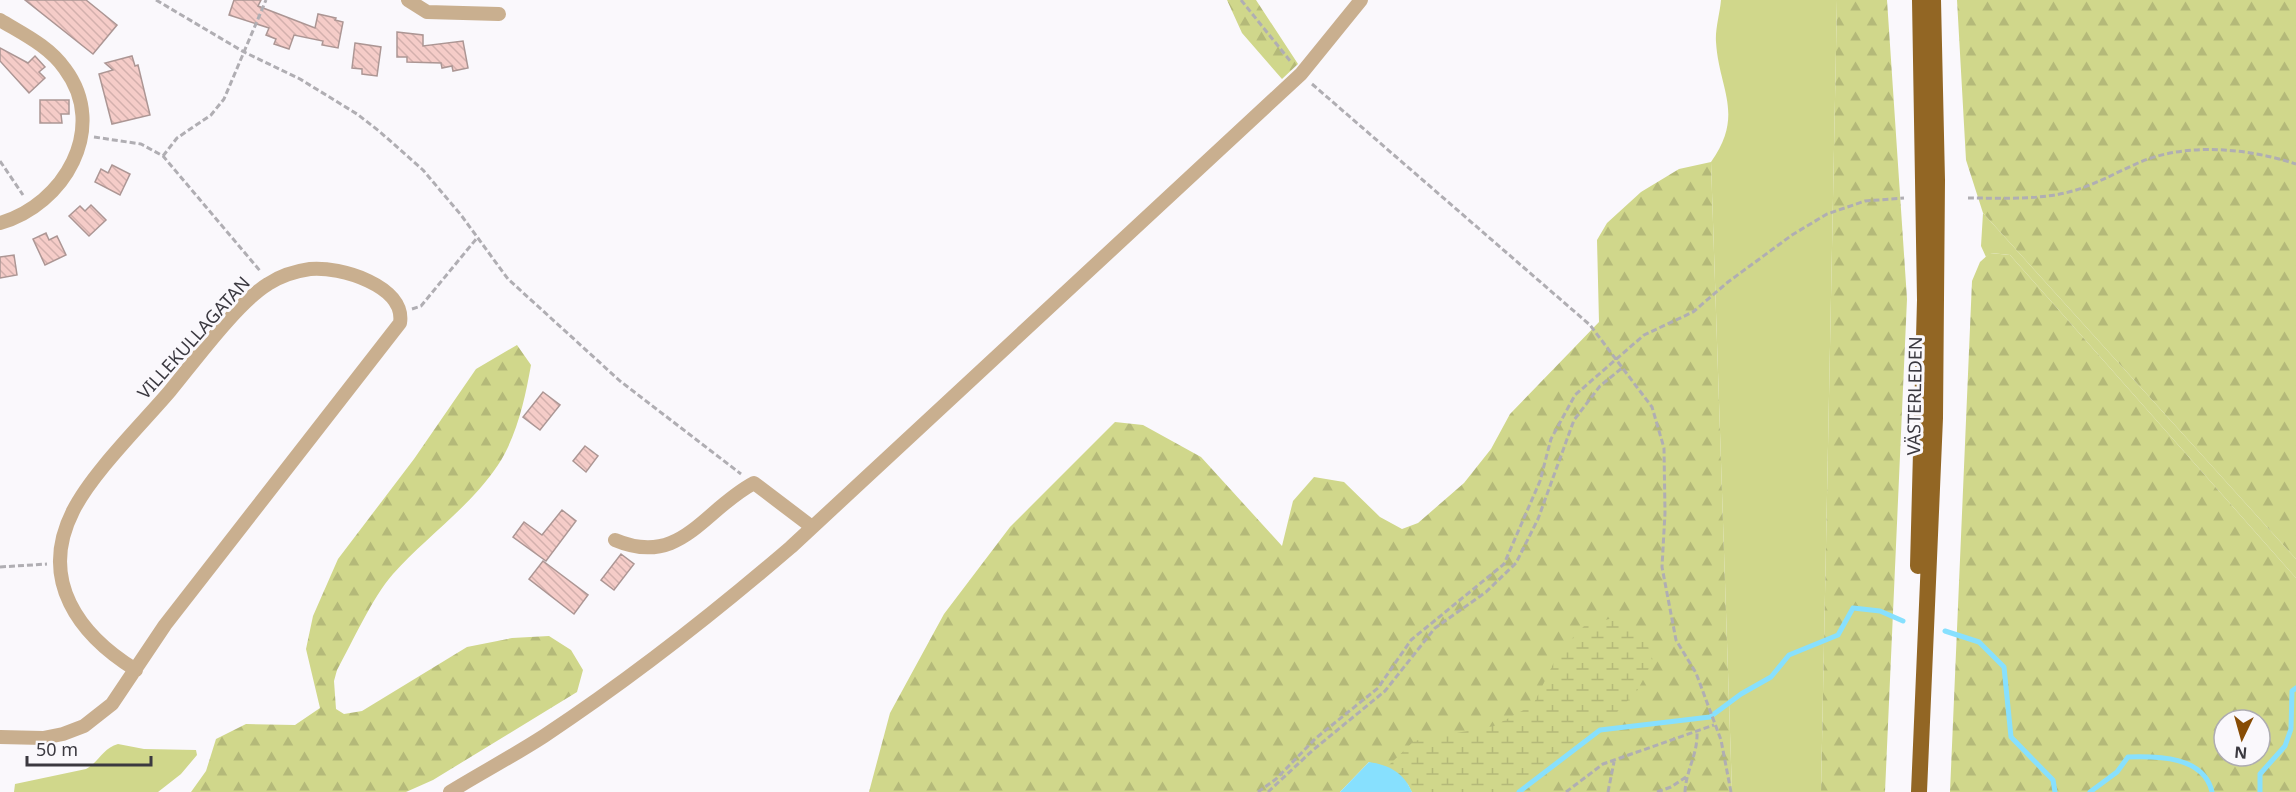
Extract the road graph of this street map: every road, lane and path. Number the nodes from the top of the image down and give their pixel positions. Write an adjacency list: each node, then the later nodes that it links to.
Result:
1 (156, 0): 10 (path)
2 (266, 0): 10 (path)
3 (408, 0): 8 (street)
4 (1241, 0): 11 (path)
5 (1361, 0): 11 (street)
6 (1920, 0): 44 (highway, VÄSTERLEDEN)
7 (1933, 0): 45 (highway, VÄSTERLEDEN)
8 (499, 14)
9 (0, 20): 12 (street)
10 (244, 52): 13 (path); 20 (path)
11 (1301, 74): 23 (path); 26 (street)
12 (81, 136): 13 (path); 18 (street)
13 (163, 156): 21 (path)
14 (0, 161): 18 (path)
15 (2296, 164): 17 (path)
16 (1904, 198): 23 (path)
17 (1968, 198)
18 (32, 209): 19 (street)
19 (0, 223)
20 (477, 238): 22 (path); 25 (path)
21 (270, 282): 22 (street, VILLEKULLAGATAN); 28 (street, VILLEKULLAGATAN)
22 (402, 312): 30 (street)
23 (1617, 357): 24 (path); 37 (path)
24 (1622, 368): 31 (path); 38 (path)
25 (754, 483): 26 (street); 27 (street)
26 (812, 527): 36 (street)
27 (615, 540)
28 (61, 563): 29 (path); 30 (street, VILLEKULLAGATAN)
29 (0, 567)
30 (136, 670): 33 (street)
31 (1714, 725): 32 (path); 43 (path)
32 (1697, 732): 34 (path); 35 (path)
33 (0, 738)
34 (1615, 760): 39 (path); 40 (path)
35 (1686, 777): 41 (path); 42 (path)
36 (450, 792)
37 (1258, 792)
38 (1268, 792)
39 (1566, 792)
40 (1608, 792)
41 (1657, 792)
42 (1685, 792)
43 (1731, 792)
44 (1908, 792)
45 (1919, 792)

